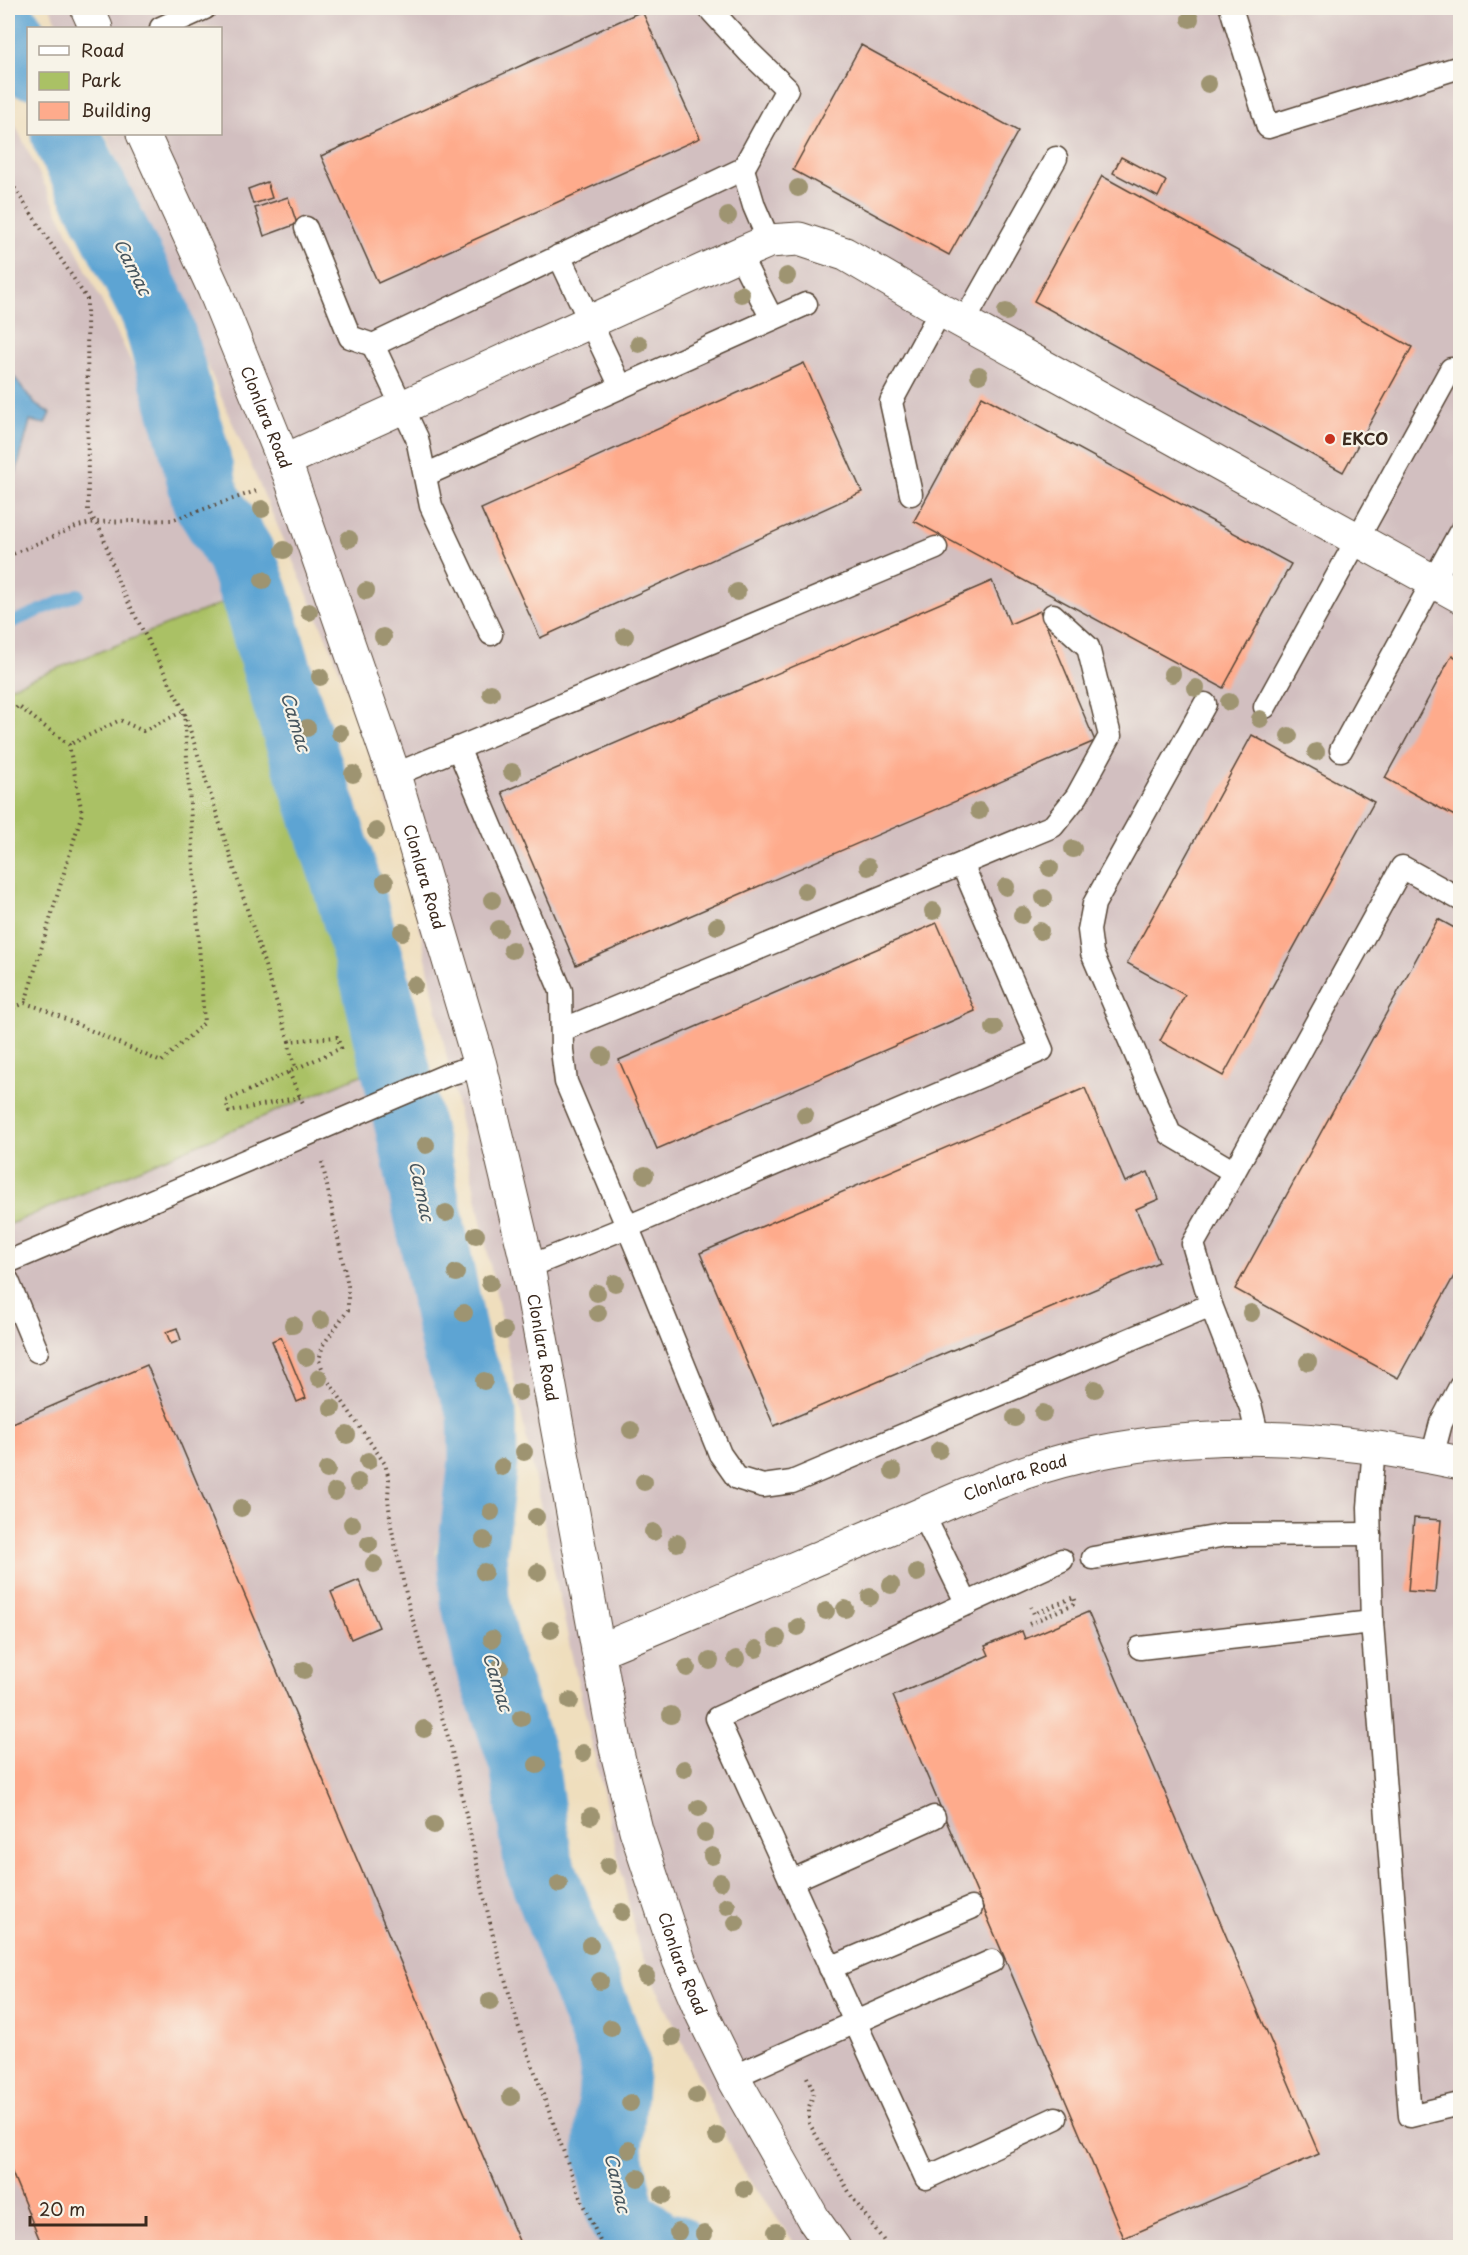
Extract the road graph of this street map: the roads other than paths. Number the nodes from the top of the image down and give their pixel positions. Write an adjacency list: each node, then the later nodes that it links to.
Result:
1 (87, 8): 6 (street)
2 (205, 8): 5 (lane)
3 (709, 8): 10 (lane)
4 (1231, 8): 7 (lane)
5 (170, 19)
6 (96, 27)
7 (1461, 67)
8 (143, 135): 23 (street, Clonlara Road)
9 (1056, 158): 16 (lane)
10 (743, 169): 12 (lane); 14 (lane)
11 (306, 228): 19 (lane)
12 (769, 241): 13 (street); 16 (street)
13 (739, 254): 17 (lane); 18 (street)
14 (559, 256): 18 (lane); 19 (lane)
15 (806, 304): 17 (lane)
16 (952, 316): 25 (lane); 27 (street)
17 (771, 319): 21 (lane)
18 (591, 322): 21 (lane); 22 (street)
19 (373, 345): 22 (lane)
20 (1451, 369): 27 (lane)
21 (621, 387): 24 (lane)
22 (402, 407): 23 (street); 24 (lane)
23 (284, 461): 36 (street, Clonlara Road)
24 (425, 475): 31 (lane)
25 (911, 494)
26 (1461, 532): 29 (lane)
27 (1358, 540): 29 (street); 33 (lane)
28 (936, 548): 34 (lane)
29 (1447, 589): 35 (lane)
30 (1053, 615): 37 (lane)
31 (490, 634)
32 (1205, 704): 41 (lane)
33 (1265, 707)
34 (458, 748): 36 (lane); 39 (lane)
35 (1341, 750)
36 (394, 775): 40 (street, Clonlara Road)
37 (962, 864): 39 (lane); 42 (lane)
38 (1461, 899): 41 (lane)
39 (562, 1030): 42 (lane)
40 (480, 1065): 43 (lane); 44 (street, Clonlara Road)
41 (1234, 1172): 46 (lane)
42 (627, 1227): 44 (lane); 46 (lane)
43 (8, 1262)
44 (528, 1267): 59 (street, Clonlara Road)
45 (8, 1281): 47 (lane)
46 (1212, 1305): 49 (lane)
47 (37, 1351)
48 (1461, 1387): 51 (lane)
49 (1258, 1437): 50 (street, Clonlara Road); 52 (street, Clonlara Road)
50 (1374, 1447): 51 (street, Clonlara Road); 53 (lane)
51 (1446, 1460)
52 (923, 1514): 56 (lane); 59 (street, Clonlara Road)
53 (1370, 1534): 54 (lane); 57 (lane)
54 (1093, 1558)
55 (1062, 1560): 56 (lane)
56 (967, 1604): 61 (lane)
57 (1372, 1622): 58 (lane); 67 (lane)
58 (1140, 1648)
59 (598, 1651): 66 (street, Clonlara Road)
60 (934, 1817): 61 (lane)
61 (791, 1881): 64 (lane)
62 (970, 1908): 64 (lane)
63 (992, 1961): 65 (lane)
64 (830, 1968): 65 (lane)
65 (855, 2022): 66 (lane); 68 (lane)
66 (733, 2077): 69 (street, Clonlara Road)
67 (1461, 2104)
68 (1056, 2118)
69 (834, 2247)

